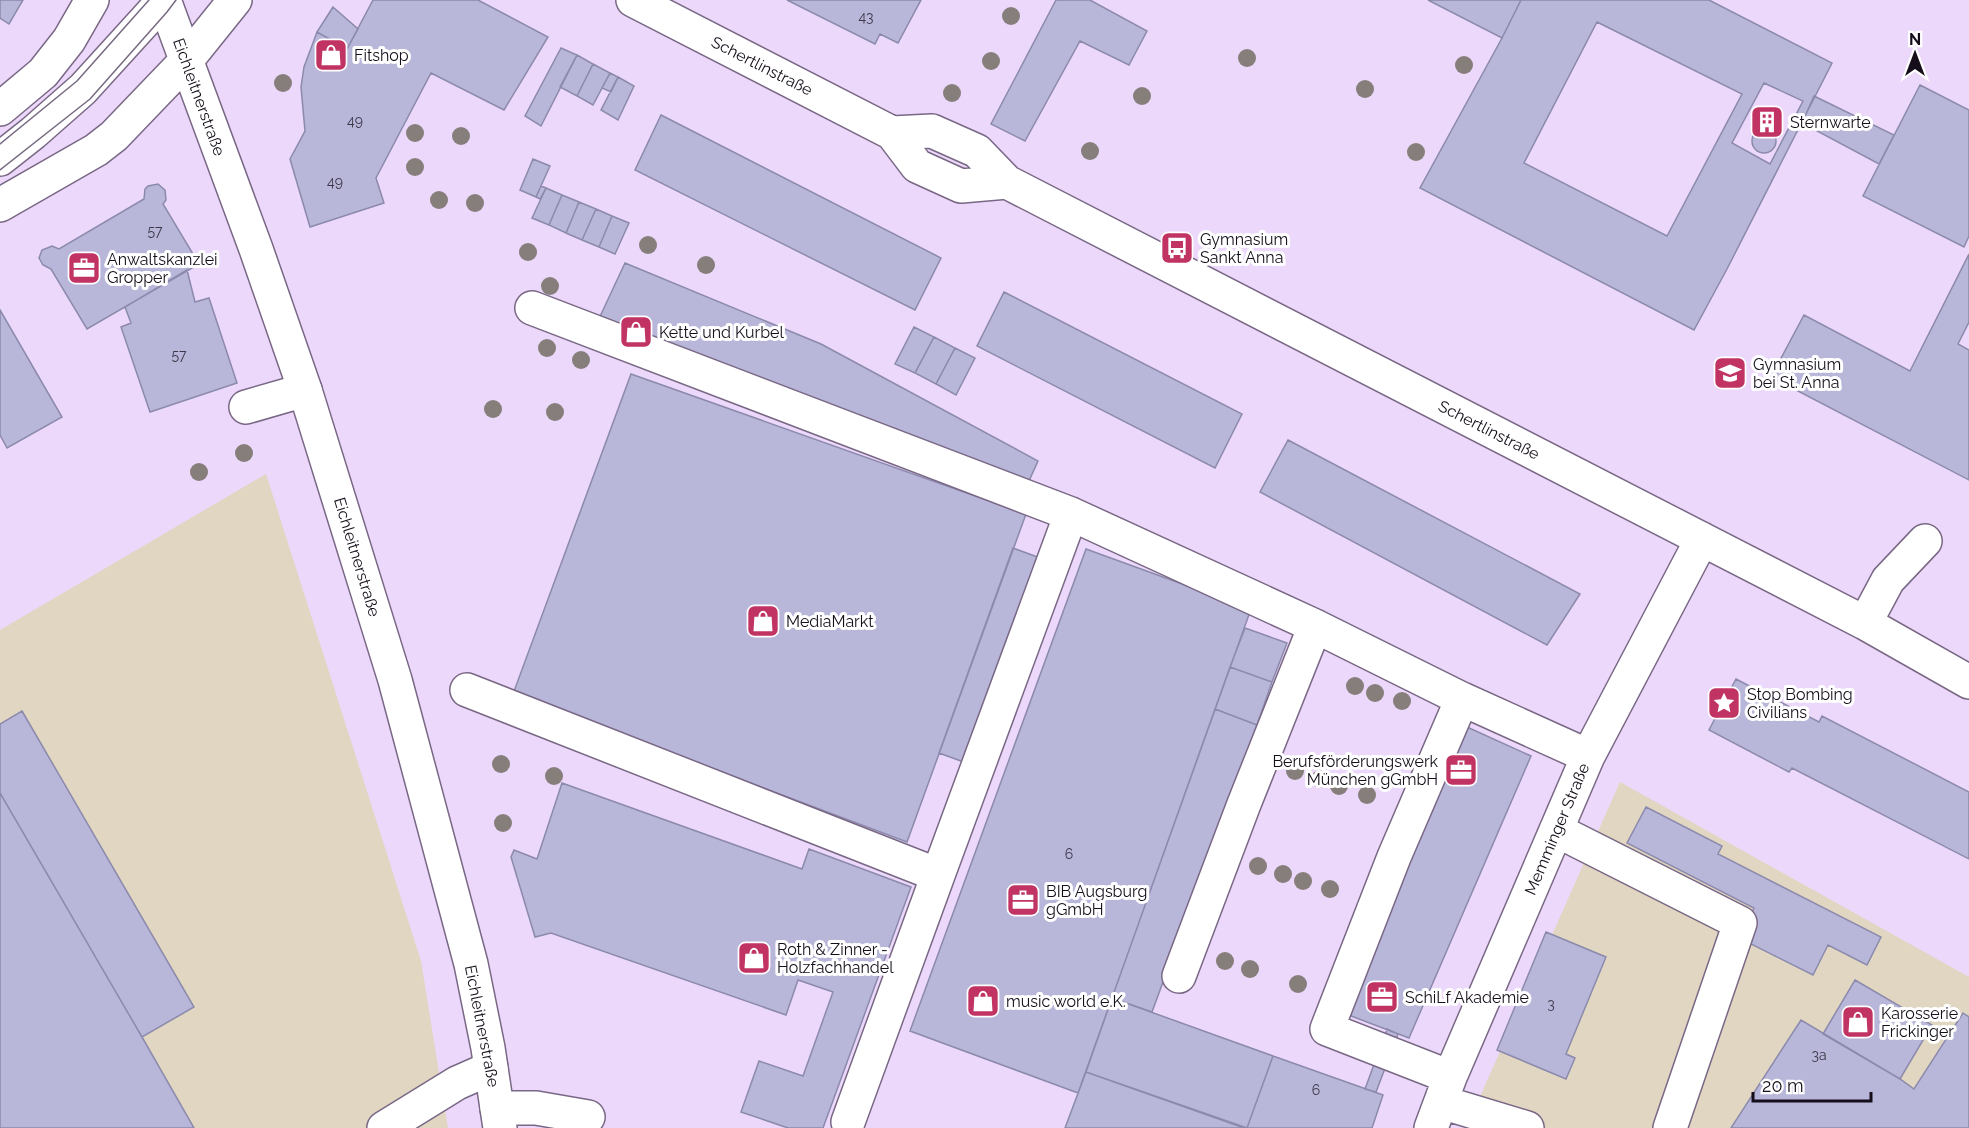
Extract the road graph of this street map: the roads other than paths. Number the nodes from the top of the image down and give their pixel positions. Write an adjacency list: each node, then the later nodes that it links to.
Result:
1 (92, 0): 6 (street)
2 (164, 0): 5 (street, Eichleitnerstraße); 7 (street)
3 (235, 0): 5 (street)
4 (633, 0): 13 (street, Schertlinstraße)
5 (186, 61): 8 (street); 10 (street, Eichleitnerstraße)
6 (0, 109)
7 (0, 159)
8 (0, 205)
9 (532, 308): 12 (street)
10 (305, 390): 11 (street); 24 (street, Eichleitnerstraße)
11 (246, 407)
12 (1071, 514): 16 (street); 22 (street)
13 (1702, 539): 15 (street, Schertlinstraße); 20 (street, Memminger Straße)
14 (1926, 541): 15 (street)
15 (1865, 623): 17 (street, Schertlinstraße)
16 (1315, 626): 19 (street); 23 (street)
17 (1969, 682)
18 (467, 690): 22 (street)
19 (1462, 699): 20 (street); 25 (street)
20 (1588, 756): 21 (street, Memminger Straße)
21 (1556, 830): 25 (street, Memminger Straße); 31 (street)
22 (938, 875): 28 (street)
23 (1179, 976)
24 (491, 1068): 27 (street, Eichleitnerstraße); 29 (street)
25 (1441, 1102): 30 (street)
26 (588, 1117): 27 (street)
27 (499, 1118)
28 (848, 1122)
29 (384, 1128)
30 (1527, 1128)
31 (1670, 1128)

